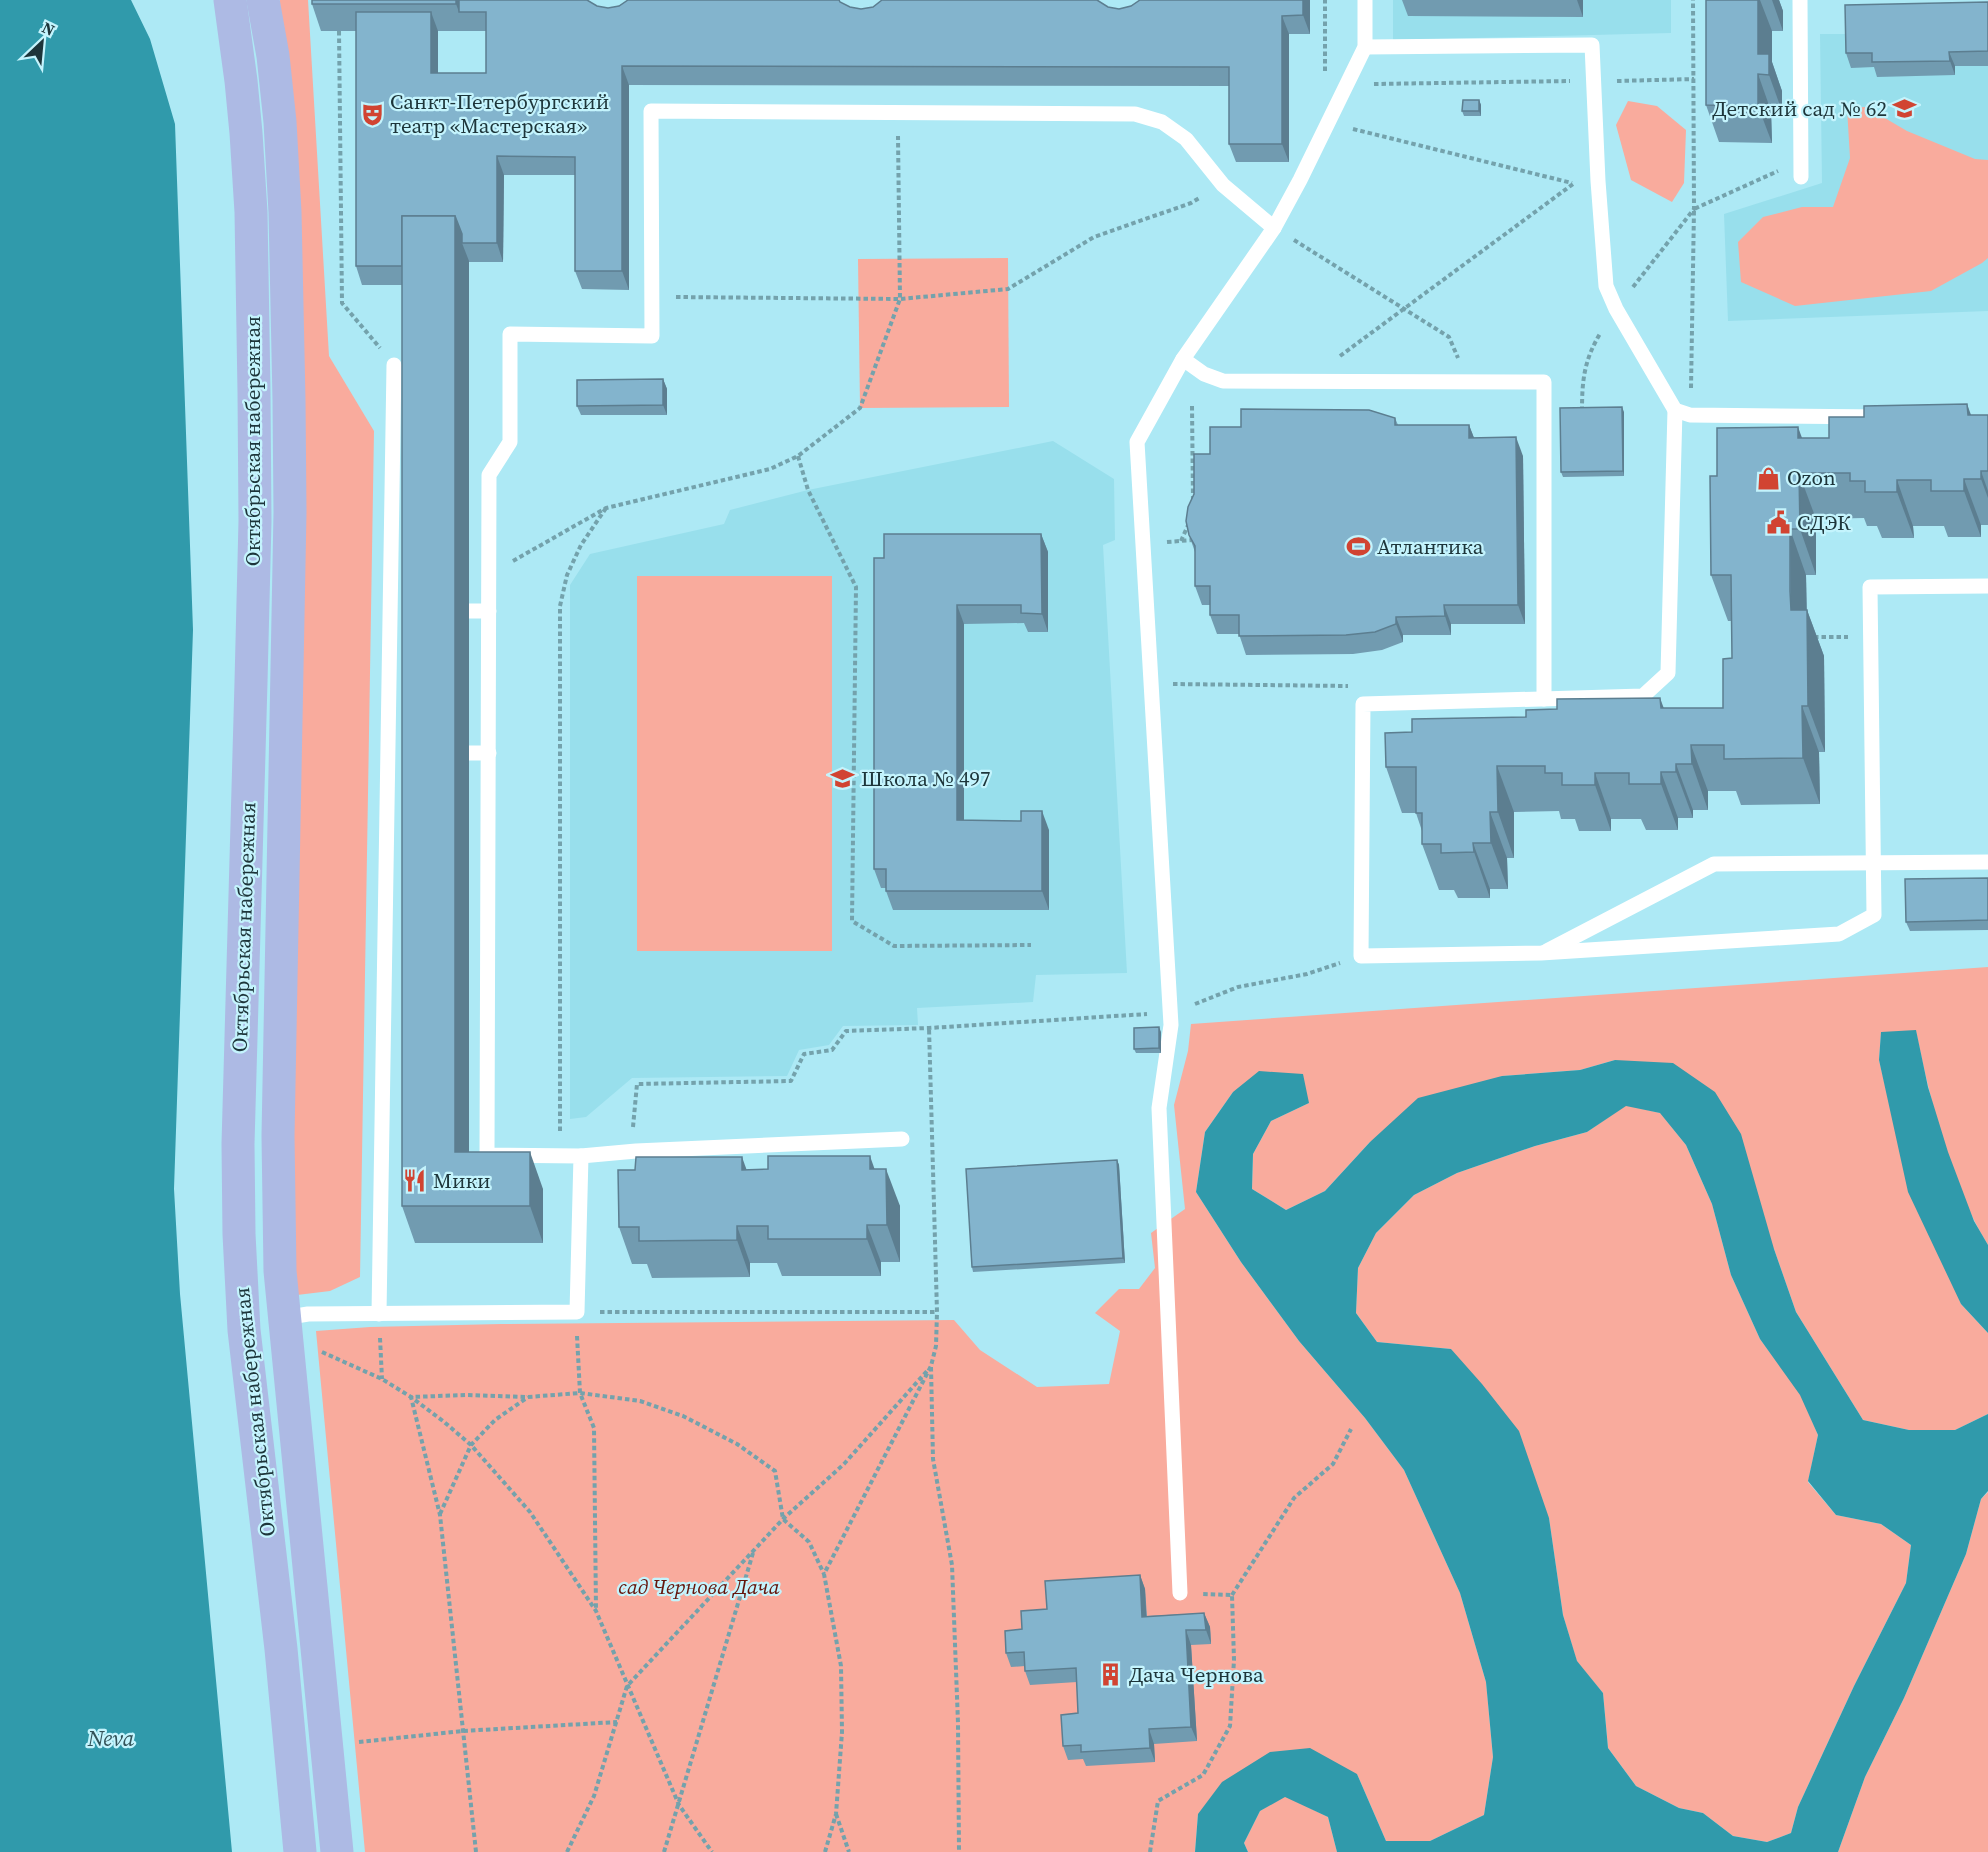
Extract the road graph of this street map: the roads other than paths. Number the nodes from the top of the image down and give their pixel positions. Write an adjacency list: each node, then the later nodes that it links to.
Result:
1 (230, 0): 30 (main road, Октябрьская набережная)
2 (263, 0): 28 (main road, Октябрьская набережная)
3 (1365, 0): 5 (lane)
4 (1800, 0): 6 (lane)
5 (1365, 47): 7 (lane); 10 (lane)
6 (1801, 177)
7 (1274, 228): 8 (lane); 16 (lane)
8 (1183, 359): 17 (lane); 29 (lane)
9 (394, 365): 13 (lane)
10 (1675, 410): 11 (lane); 17 (lane)
11 (1893, 417)
12 (1988, 586): 22 (lane)
13 (390, 611): 14 (lane); 18 (lane)
14 (406, 611)
15 (469, 611): 16 (lane)
16 (489, 611): 21 (lane)
17 (1544, 699): 24 (lane)
18 (387, 753): 19 (lane); 27 (lane)
19 (406, 753)
20 (469, 753): 21 (lane)
21 (489, 753): 26 (lane)
22 (1874, 862): 23 (lane); 24 (lane); 24 (lane)
23 (1988, 862)
24 (1541, 953)
25 (902, 1139): 26 (lane)
26 (581, 1156): 27 (lane)
27 (378, 1314): 28 (lane)
28 (284, 1318): 31 (main road, Октябрьская набережная)
29 (1180, 1593)
30 (300, 1852)
31 (337, 1852)

